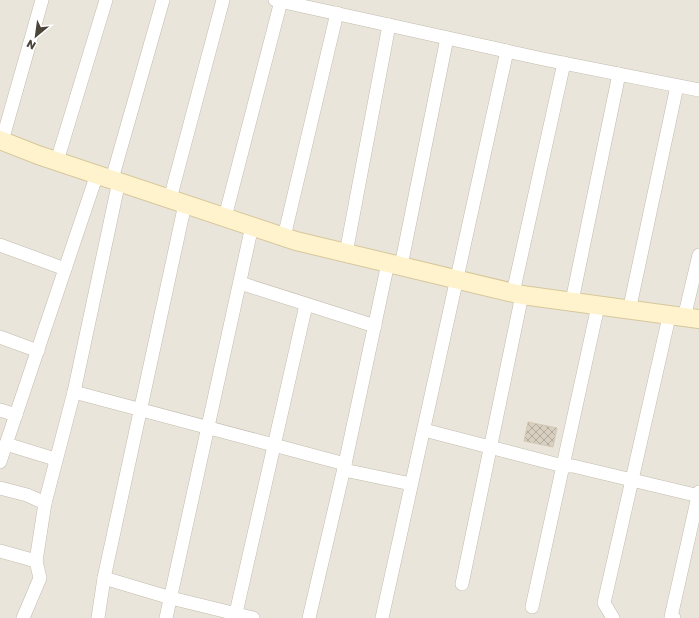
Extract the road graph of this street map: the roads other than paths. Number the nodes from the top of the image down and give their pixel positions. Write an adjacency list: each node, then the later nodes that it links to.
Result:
1 (42, 0): 14 (street)
2 (106, 0): 15 (street)
3 (163, 0): 16 (street)
4 (223, 0): 17 (street)
5 (278, 1): 6 (street); 18 (street)
6 (337, 14): 7 (street); 20 (street)
7 (389, 25): 8 (street); 22 (street)
8 (447, 38): 9 (street); 24 (street)
9 (507, 51): 10 (street); 26 (street)
10 (564, 63): 11 (street); 28 (street)
11 (619, 74): 12 (street); 29 (street)
12 (677, 86): 13 (street); 32 (street)
13 (699, 90)
14 (1, 140): 15 (street)
15 (58, 161): 16 (street)
16 (109, 178): 17 (street); 25 (street); 37 (street)
17 (178, 201): 18 (street); 39 (street)
18 (225, 217): 19 (street)
19 (252, 226): 20 (street); 27 (street)
20 (284, 237): 22 (street)
21 (0, 245): 25 (street)
22 (346, 253): 24 (street)
23 (699, 255): 33 (street)
24 (394, 265): 26 (street); 34 (street)
25 (65, 269): 36 (street)
26 (457, 280): 28 (street); 42 (street)
27 (240, 284): 30 (street); 41 (street)
28 (517, 294): 29 (street); 45 (street)
29 (572, 301): 31 (street)
30 (306, 304): 34 (street); 44 (street)
31 (598, 306): 32 (street); 48 (street)
32 (628, 311): 33 (street)
33 (684, 318): 50 (street)
34 (375, 326): 49 (street)
35 (0, 337): 36 (street)
36 (38, 351): 40 (street)
37 (74, 392): 39 (street); 46 (street)
38 (0, 410): 40 (street)
39 (140, 410): 41 (street); 57 (street)
40 (16, 415): 43 (street)
41 (208, 428): 44 (street); 59 (street)
42 (424, 430): 45 (street); 51 (street)
43 (6, 444): 46 (street); 47 (street)
44 (274, 445): 49 (street); 61 (street)
45 (490, 448): 48 (street); 58 (street)
46 (55, 459): 54 (street)
47 (0, 462)
48 (563, 466): 50 (street); 60 (street)
49 (344, 467): 51 (street); 66 (street)
50 (631, 482): 53 (street); 68 (street)
51 (412, 484): 67 (street)
52 (0, 488): 54 (street)
53 (699, 495): 69 (street)
54 (45, 503): 56 (street)
55 (0, 551): 56 (street)
56 (36, 561): 62 (street)
57 (104, 578): 59 (street); 63 (street)
58 (462, 584)
59 (171, 598): 61 (street); 64 (street)
60 (532, 607)
61 (236, 613): 65 (street)
62 (23, 618)
63 (98, 618)
64 (166, 618)
65 (253, 618)
66 (309, 618)
67 (382, 618)
68 (613, 618)
69 (674, 618)

